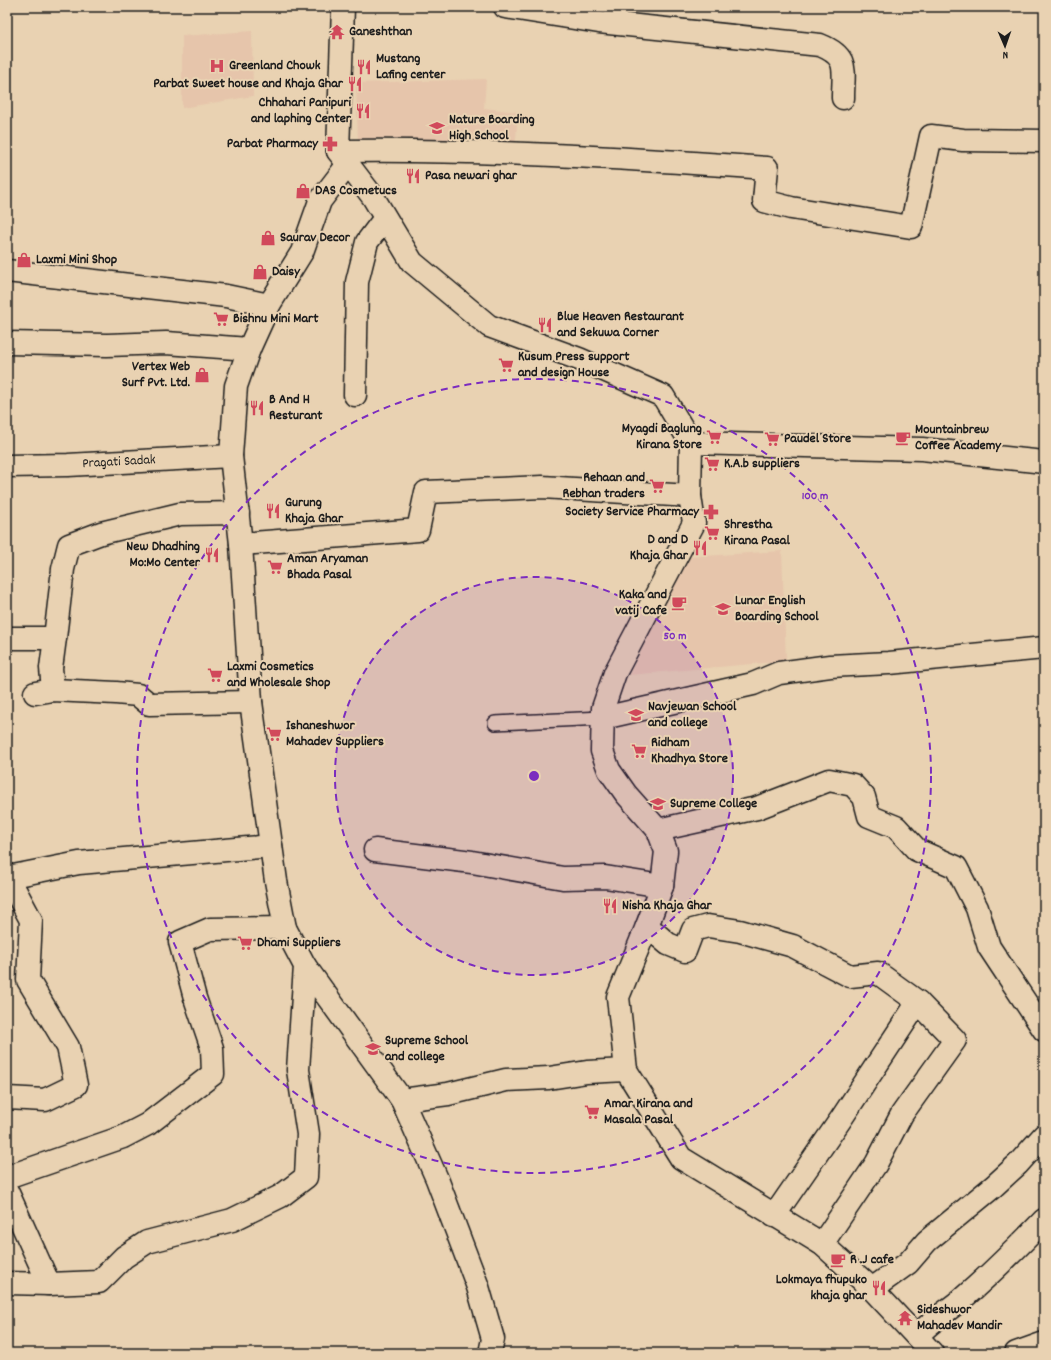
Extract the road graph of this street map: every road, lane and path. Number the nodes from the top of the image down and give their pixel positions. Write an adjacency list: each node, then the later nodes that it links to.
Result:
1 (343, 7): 5 (street)
2 (505, 7): 3 (street)
3 (843, 98)
4 (1044, 141): 5 (street)
5 (344, 157): 6 (street); 8 (street)
6 (385, 218): 11 (street); 12 (street)
7 (7, 271): 8 (street)
8 (269, 305): 10 (street)
9 (7, 343): 10 (street)
10 (249, 348): 13 (street)
11 (355, 396)
12 (691, 443): 14 (street); 16 (street)
13 (231, 456): 15 (street, Pragati Sadak); 17 (street)
14 (1044, 462)
15 (7, 466)
16 (690, 496): 18 (street); 23 (street)
17 (238, 513): 18 (street); 20 (street)
18 (241, 544): 22 (street)
19 (7, 638): 20 (street)
20 (55, 638): 22 (street)
21 (1044, 648): 23 (street)
22 (251, 702): 26 (street)
23 (603, 718): 24 (lane); 25 (street)
24 (495, 723)
25 (658, 830): 28 (street); 33 (street)
26 (271, 846): 30 (street); 35 (street)
27 (375, 850): 28 (street)
28 (662, 886): 29 (street)
29 (648, 926): 32 (street); 34 (street)
30 (285, 928): 31 (street); 38 (street)
31 (304, 966): 36 (street); 44 (street)
32 (918, 1002): 40 (street); 42 (street)
33 (1044, 1030)
34 (626, 1070): 36 (street); 40 (street)
35 (7, 1098)
36 (402, 1100): 48 (street)
37 (1044, 1135): 45 (street)
38 (7, 1177)
39 (7, 1191): 44 (street)
40 (774, 1216): 42 (street)
41 (1044, 1220): 46 (street)
42 (822, 1244): 45 (street)
43 (7, 1283): 44 (street)
44 (49, 1284)
45 (872, 1289): 46 (street)
46 (917, 1336): 49 (street)
47 (1044, 1343): 50 (street)
48 (490, 1353)
49 (932, 1353)
50 (1016, 1353)

